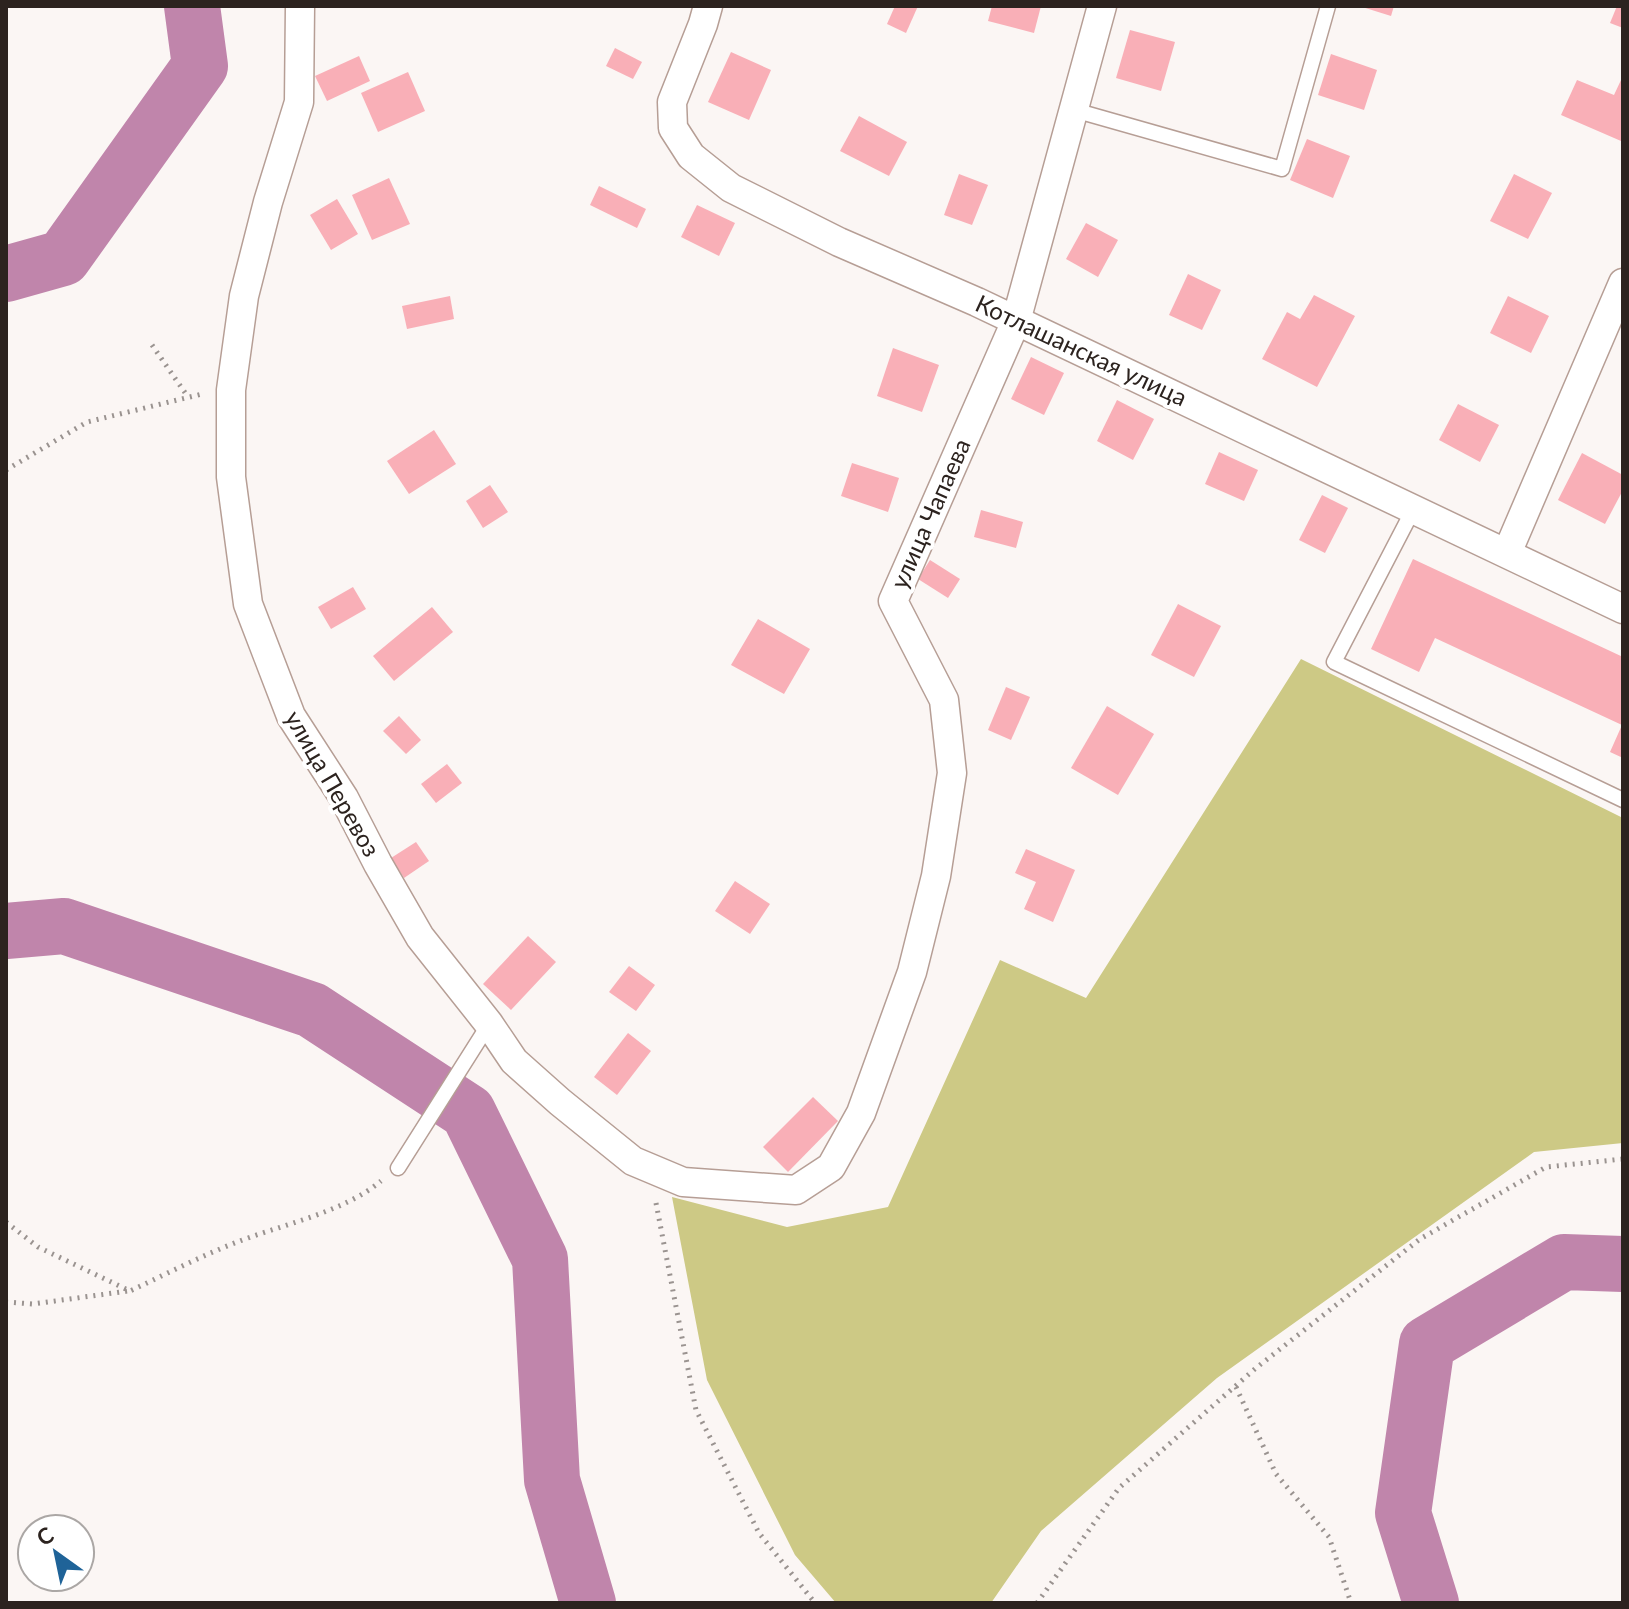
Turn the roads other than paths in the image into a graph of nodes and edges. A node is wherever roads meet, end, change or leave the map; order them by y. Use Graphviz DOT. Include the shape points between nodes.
graph roads {
  1 [pos="300,6"];
  2 [pos="708,6"];
  3 [pos="1102,6"];
  4 [pos="1328,6"];
  5 [pos="1074,110"];
  6 [pos="1623,283"];
  7 [pos="1016,321"];
  8 [pos="1413,510"];
  9 [pos="1507,553"];
  10 [pos="1623,609"];
  11 [pos="1623,800"];
  12 [pos="481,1036"];
  13 [pos="398,1168"];
  14 [pos="756,1189"];
  1 -- 12 [label="street, улица Перевоз" via="299,102 244,296 231,390 231,477 248,604 291,716"];
  2 -- 7 [label="street, Котлашанская улица" via="672,102 673,128 691,156 731,188"];
  3 -- 5 [label="street, улица Чапаева"];
  4 -- 5 [label="lane" via="1282,169"];
  5 -- 7 [label="street, улица Чапаева"];
  6 -- 9 [label="street"];
  7 -- 8 [label="street, Котлашанская улица"];
  7 -- 14 [label="street, улица Чапаева" via="893,601 944,700 952,773 936,876 912,972 861,1113 831,1167 796,1190"];
  8 -- 9 [label="street, Котлашанская улица"];
  8 -- 11 [label="lane" via="1334,662"];
  9 -- 10 [label="street, Котлашанская улица"];
  12 -- 13 [label="lane"];
  12 -- 14 [label="street, улица Перевоз" via="633,1161 683,1182"];
}
